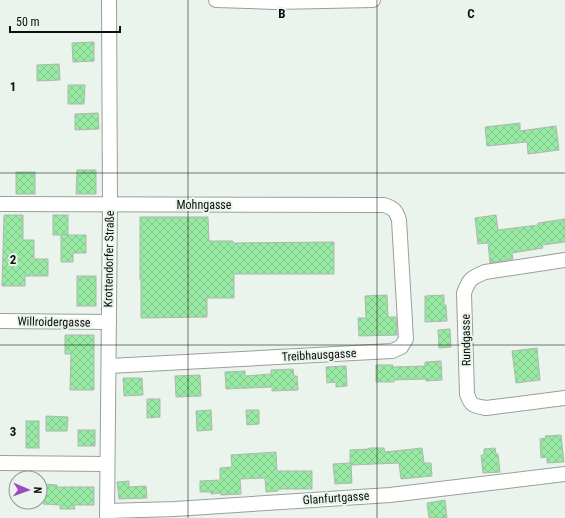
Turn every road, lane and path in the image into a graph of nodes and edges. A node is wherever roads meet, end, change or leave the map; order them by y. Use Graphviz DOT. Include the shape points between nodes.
graph roads {
  1 [pos="109,0"];
  2 [pos="216,0"];
  3 [pos="373,0"];
  4 [pos="0,204"];
  5 [pos="110,204"];
  6 [pos="399,220"];
  7 [pos="565,260"];
  8 [pos="0,321"];
  9 [pos="109,322"];
  10 [pos="109,366"];
  11 [pos="565,398"];
  12 [pos="0,463"];
  13 [pos="107,464"];
  14 [pos="565,474"];
  15 [pos="107,514"];
  1 -- 5 [label="street, Krottendorfer Straße"];
  2 -- 3 [label="street"];
  4 -- 5 [label="street, Mohngasse"];
  5 -- 6 [label="street, Mohngasse" via="384,205 392,208"];
  5 -- 9 [label="street, Krottendorfer Straße"];
  6 -- 10 [label="street, Treibhausgasse" via="406,339 401,347 392,351"];
  7 -- 11 [label="street, Rundgasse" via="485,272 468,283 464,293 467,394 470,403 476,407 486,408"];
  8 -- 9 [label="street, Willroidergasse"];
  9 -- 10 [label="street, Krottendorfer Straße"];
  10 -- 13 [label="street, Krottendorfer Straße"];
  12 -- 13 [label="street"];
  13 -- 15 [label="street, Krottendorfer Straße"];
  14 -- 15 [label="street, Glanfurtgasse" via="390,495"];
}
